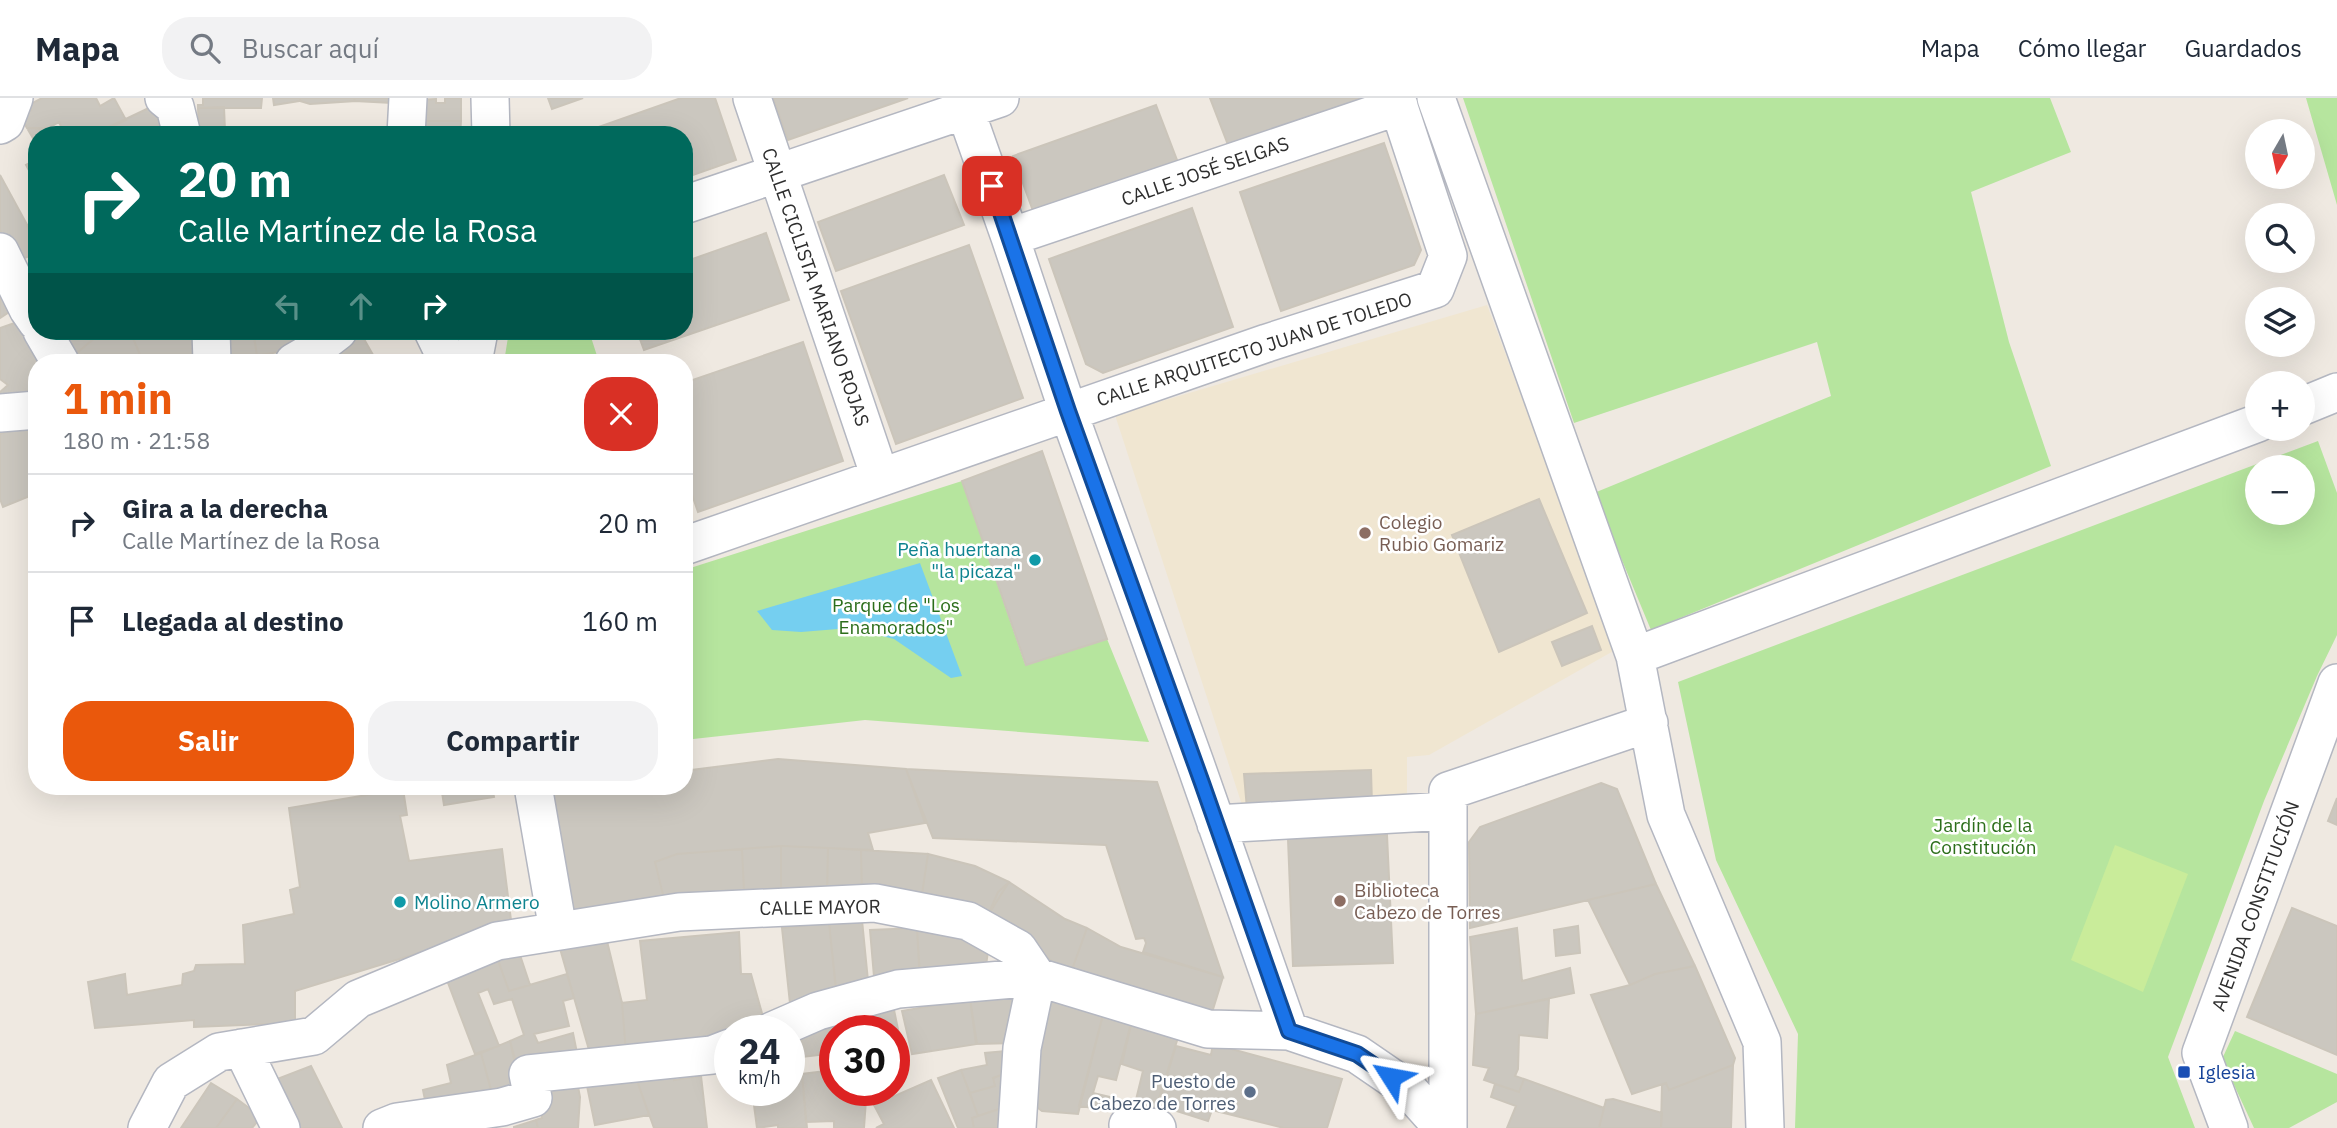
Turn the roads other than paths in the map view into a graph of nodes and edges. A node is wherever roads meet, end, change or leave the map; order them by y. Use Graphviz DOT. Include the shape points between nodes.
graph roads {
  1 [pos="14,98"];
  2 [pos="164,98"];
  3 [pos="408,98"];
  4 [pos="491,98"];
  5 [pos="751,98"];
  6 [pos="1000,98"];
  7 [pos="1436,98"];
  8 [pos="1398,102"];
  9 [pos="963,104"];
  10 [pos="0,125"];
  11 [pos="180,126"];
  12 [pos="406,126"];
  13 [pos="491,126"];
  14 [pos="777,173"];
  15 [pos="693,202"];
  16 [pos="1010,237"];
  17 [pos="0,252"];
  18 [pos="28,309"];
  19 [pos="326,340"];
  20 [pos="308,354"];
  21 [pos="2337,392"];
  22 [pos="2315,401"];
  23 [pos="28,411"];
  24 [pos="1068,411"];
  25 [pos="0,413"];
  26 [pos="2245,428"];
  27 [pos="880,477"];
  28 [pos="693,543"];
  29 [pos="1636,656"];
  30 [pos="2337,683"];
  31 [pos="1649,723"];
  32 [pos="535,795"];
  33 [pos="1448,811"];
  34 [pos="1216,824"];
  35 [pos="558,930"];
  36 [pos="1037,977"];
  37 [pos="805,1017"];
  38 [pos="1289,1031"];
  39 [pos="242,1048"];
  40 [pos="714,1054"];
  41 [pos="147,1128"];
  42 [pos="281,1128"];
  43 [pos="382,1128"];
  44 [pos="1017,1128"];
  45 [pos="1445,1128"];
  46 [pos="1765,1128"];
  47 [pos="2229,1128"];
  1 -- 10 [label="street"];
  2 -- 11 [label="street" via="175,107"];
  3 -- 12 [label="street"];
  4 -- 13 [label="street"];
  5 -- 14 [label="street, CALLE CICLISTA MARIANO ROJAS"];
  6 -- 9 [label="street"];
  7 -- 29 [label="street"];
  8 -- 16 [label="street, CALLE JOSÉ SELGAS"];
  8 -- 24 [label="street, CALLE ARQUITECTO JUAN DE TOLEDO" via="1448,256 1435,289"];
  9 -- 14 [label="street"];
  9 -- 16 [label="street"];
  14 -- 15 [label="street"];
  14 -- 27 [label="street, CALLE CICLISTA MARIANO ROJAS"];
  16 -- 24 [label="street"];
  17 -- 18 [label="street"];
  19 -- 20 [label="street"];
  21 -- 22 [label="street"];
  23 -- 25 [label="street"];
  24 -- 27 [label="street, CALLE ARQUITECTO JUAN DE TOLEDO"];
  24 -- 34 [label="street"];
  26 -- 29 [label="street"];
  27 -- 28 [label="street, CALLE ARQUITECTO JUAN DE TOLEDO"];
  29 -- 31 [label="street"];
  30 -- 47 [label="street, AVENIDA CONSTITUCIÓN" via="2201,1053"];
  31 -- 33 [label="street" via="1448,790"];
  31 -- 46 [label="street" via="1666,815 1762,1042"];
  32 -- 35 [label="street"];
  33 -- 34 [label="street"];
  33 -- 45 [label="street"];
  34 -- 38 [label="street"];
  35 -- 36 [label="street, CALLE MAYOR" via="679,912 875,903 968,921 1018,949"];
  35 -- 39 [label="street, CALLE MAYOR" via="496,941 358,999 314,1036"];
  36 -- 37 [label="street" via="898,989"];
  36 -- 38 [label="street" via="1208,1029"];
  36 -- 44 [label="street" via="1022,1048"];
  38 -- 45 [label="street" via="1357,1054 1408,1089"];
  39 -- 41 [label="street, CALLE MAYOR" via="219,1052 171,1082"];
  39 -- 42 [label="street"];
  40 -- 43 [label="street" via="528,1074 533,1098"];
}
